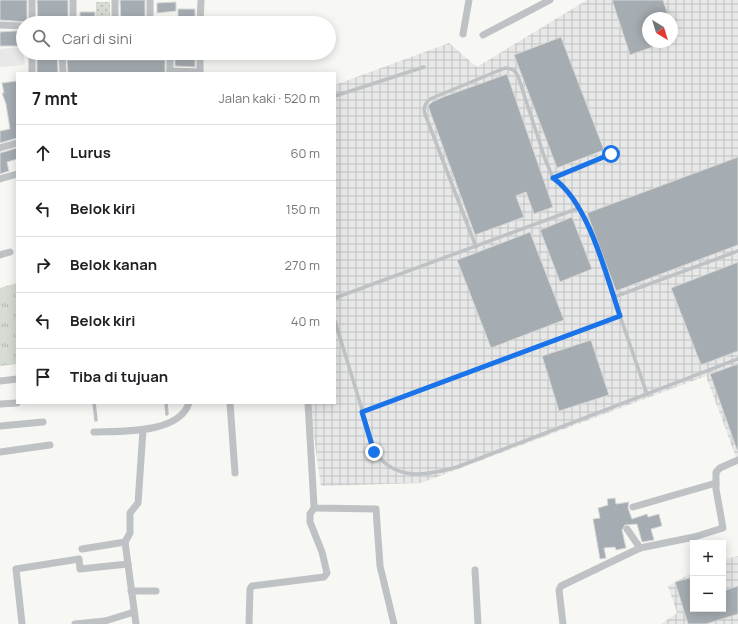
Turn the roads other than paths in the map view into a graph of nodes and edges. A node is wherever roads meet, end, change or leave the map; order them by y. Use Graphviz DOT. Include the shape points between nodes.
graph roads {
  1 [pos="32,0"];
  2 [pos="73,0"];
  3 [pos="115,0"];
  4 [pos="150,0"];
  5 [pos="201,0"];
  6 [pos="469,0"];
  7 [pos="550,0"];
  8 [pos="32,16"];
  9 [pos="73,16"];
  10 [pos="115,16"];
  11 [pos="150,16"];
  12 [pos="200,16"];
  13 [pos="0,25"];
  14 [pos="16,26"];
  15 [pos="463,34"];
  16 [pos="483,35"];
  17 [pos="32,60"];
  18 [pos="62,60"];
  19 [pos="170,60"];
  20 [pos="200,60"];
  21 [pos="424,67"];
  22 [pos="32,72"];
  23 [pos="62,72"];
  24 [pos="170,72"];
  25 [pos="200,72"];
  26 [pos="336,96"];
  27 [pos="16,143"];
  28 [pos="0,148"];
  29 [pos="611,154"];
  30 [pos="16,174"];
  31 [pos="553,178"];
  32 [pos="0,179"];
  33 [pos="579,208"];
  34 [pos="476,247"];
  35 [pos="738,251"];
  36 [pos="10,252"];
  37 [pos="0,255"];
  38 [pos="336,298"];
  39 [pos="614,298"];
  40 [pos="620,316"];
  41 [pos="336,324"];
  42 [pos="738,359"];
  43 [pos="16,379"];
  44 [pos="0,381"];
  45 [pos="647,394"];
  46 [pos="16,403"];
  47 [pos="0,404"];
  48 [pos="94,404"];
  49 [pos="166,404"];
  50 [pos="188,404"];
  51 [pos="230,404"];
  52 [pos="308,404"];
  53 [pos="362,412"];
  54 [pos="167,414"];
  55 [pos="96,420"];
  56 [pos="43,422"];
  57 [pos="0,426"];
  58 [pos="143,430"];
  59 [pos="94,432"];
  60 [pos="50,445"];
  61 [pos="0,452"];
  62 [pos="738,460"];
  63 [pos="235,473"];
  64 [pos="716,483"];
  65 [pos="633,507"];
  66 [pos="314,508"];
  67 [pos="627,529"];
  68 [pos="125,542"];
  69 [pos="640,548"];
  70 [pos="82,549"];
  71 [pos="128,564"];
  72 [pos="475,570"];
  73 [pos="131,591"];
  74 [pos="156,591"];
  75 [pos="134,612"];
  76 [pos="22,624"];
  77 [pos="75,624"];
  78 [pos="136,624"];
  79 [pos="249,624"];
  80 [pos="394,624"];
  81 [pos="478,624"];
  82 [pos="563,624"];
  1 -- 8 [label="street"];
  2 -- 9 [label="street"];
  3 -- 10 [label="street"];
  4 -- 11 [label="street"];
  5 -- 12 [label="street"];
  6 -- 15 [label="street"];
  7 -- 16 [label="street"];
  13 -- 14 [label="street"];
  17 -- 22 [label="street"];
  18 -- 23 [label="street"];
  19 -- 24 [label="street"];
  20 -- 25 [label="street"];
  21 -- 26 [label="lane"];
  24 -- 25 [label="street"];
  27 -- 28 [label="street"];
  29 -- 31 [label="lane"];
  30 -- 32 [label="street"];
  31 -- 33 [label="lane" via="569,191"];
  31 -- 34 [label="lane" via="518,76 513,69 505,68 427,101 425,114"];
  33 -- 34 [label="lane"];
  33 -- 39 [label="lane" via="593,238"];
  34 -- 38 [label="lane"];
  35 -- 39 [label="lane"];
  36 -- 37 [label="street"];
  39 -- 40 [label="lane"];
  40 -- 45 [label="lane"];
  40 -- 53 [label="lane"];
  41 -- 53 [label="lane"];
  42 -- 45 [label="lane"];
  43 -- 44 [label="street"];
  45 -- 53 [label="lane" via="457,467 422,474 395,471 382,463 374,452"];
  46 -- 47 [label="street"];
  48 -- 55 [label="lane"];
  49 -- 54 [label="lane"];
  50 -- 58 [label="street" via="180,418"];
  51 -- 63 [label="street"];
  52 -- 66 [label="street"];
  56 -- 57 [label="street"];
  58 -- 59 [label="street"];
  58 -- 68 [label="street" via="138,503 130,513 130,533"];
  60 -- 61 [label="street"];
  62 -- 64 [label="street" via="717,470"];
  64 -- 65 [label="street"];
  64 -- 69 [label="street" via="723,528"];
  66 -- 79 [label="street" via="310,514 310,522 328,573 324,577 252,586"];
  66 -- 80 [label="street" via="376,509 380,566"];
  67 -- 69 [label="street"];
  68 -- 70 [label="street"];
  68 -- 71 [label="street"];
  69 -- 82 [label="street" via="561,586 559,590"];
  71 -- 73 [label="street"];
  71 -- 76 [label="street" via="80,569 79,559 16,569"];
  72 -- 81 [label="street"];
  73 -- 74 [label="street"];
  73 -- 75 [label="street"];
  75 -- 77 [label="street" via="105,621"];
  75 -- 78 [label="street"];
}
